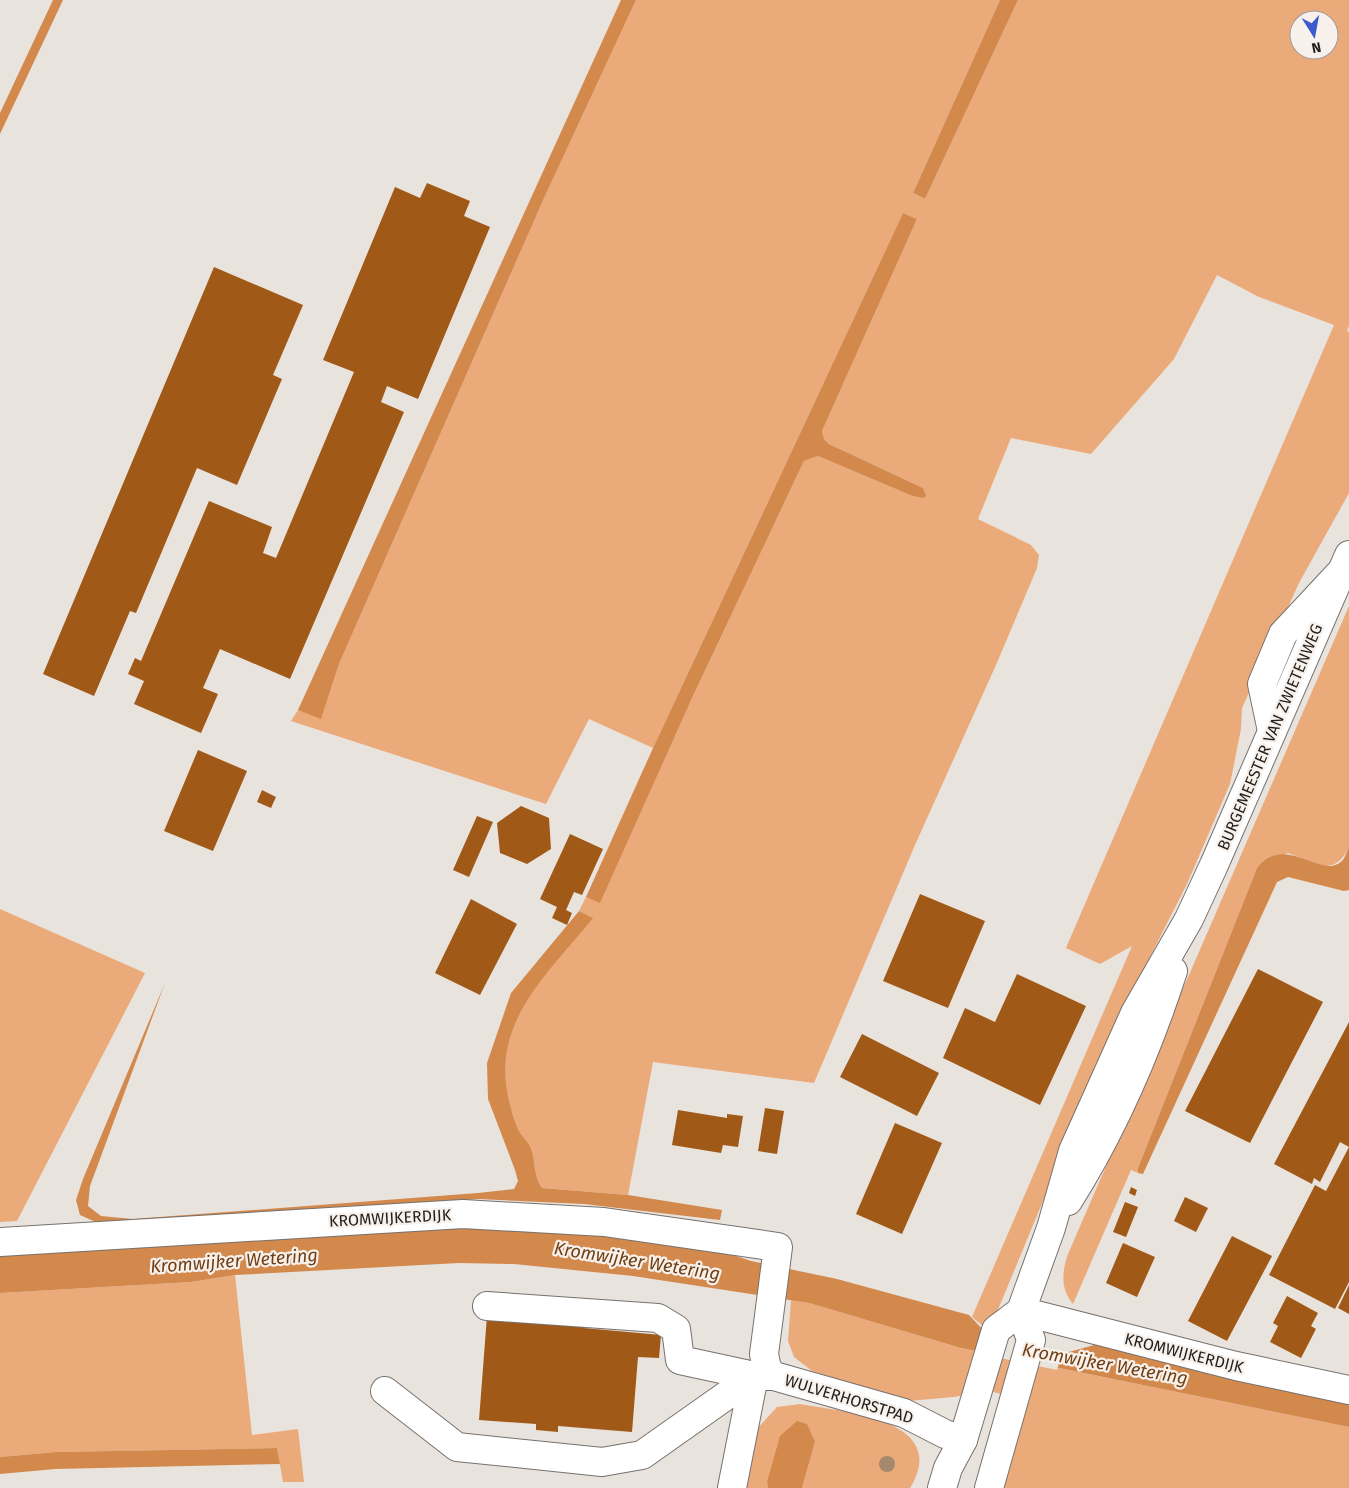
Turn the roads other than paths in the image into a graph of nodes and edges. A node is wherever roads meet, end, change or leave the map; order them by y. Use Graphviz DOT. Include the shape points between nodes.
graph roads {
  1 [pos="1346,563"];
  2 [pos="0,1242"];
  3 [pos="777,1254"];
  4 [pos="487,1306"];
  5 [pos="1021,1312"];
  6 [pos="764,1376"];
  7 [pos="1349,1390"];
  8 [pos="385,1391"];
  9 [pos="963,1440"];
  10 [pos="732,1488"];
  11 [pos="942,1488"];
  12 [pos="959,1488"];
  13 [pos="989,1488"];
  1 -- 5 [label="street, BURGEMEESTER VAN ZWIETENWEG" via="1189,919 1143,1053 1094,1159 1051,1228"];
  2 -- 3 [label="street, KROMWIJKERDIJK" via="463,1214 604,1222"];
  3 -- 6 [label="street, WULVERHORSTPAD"];
  4 -- 6 [label="street" via="658,1318 676,1329 680,1360"];
  5 -- 7 [label="street, KROMWIJKERDIJK" via="1236,1366"];
  5 -- 9 [label="street" via="996,1330"];
  5 -- 13 [label="street" via="1031,1340"];
  6 -- 8 [label="street" via="642,1455 602,1462 457,1447"];
  6 -- 9 [label="street, WULVERHORSTPAD" via="904,1413"];
  6 -- 10 [label="street"];
  9 -- 11 [label="street" via="948,1468"];
  9 -- 12 [label="street" via="963,1474"];
}
